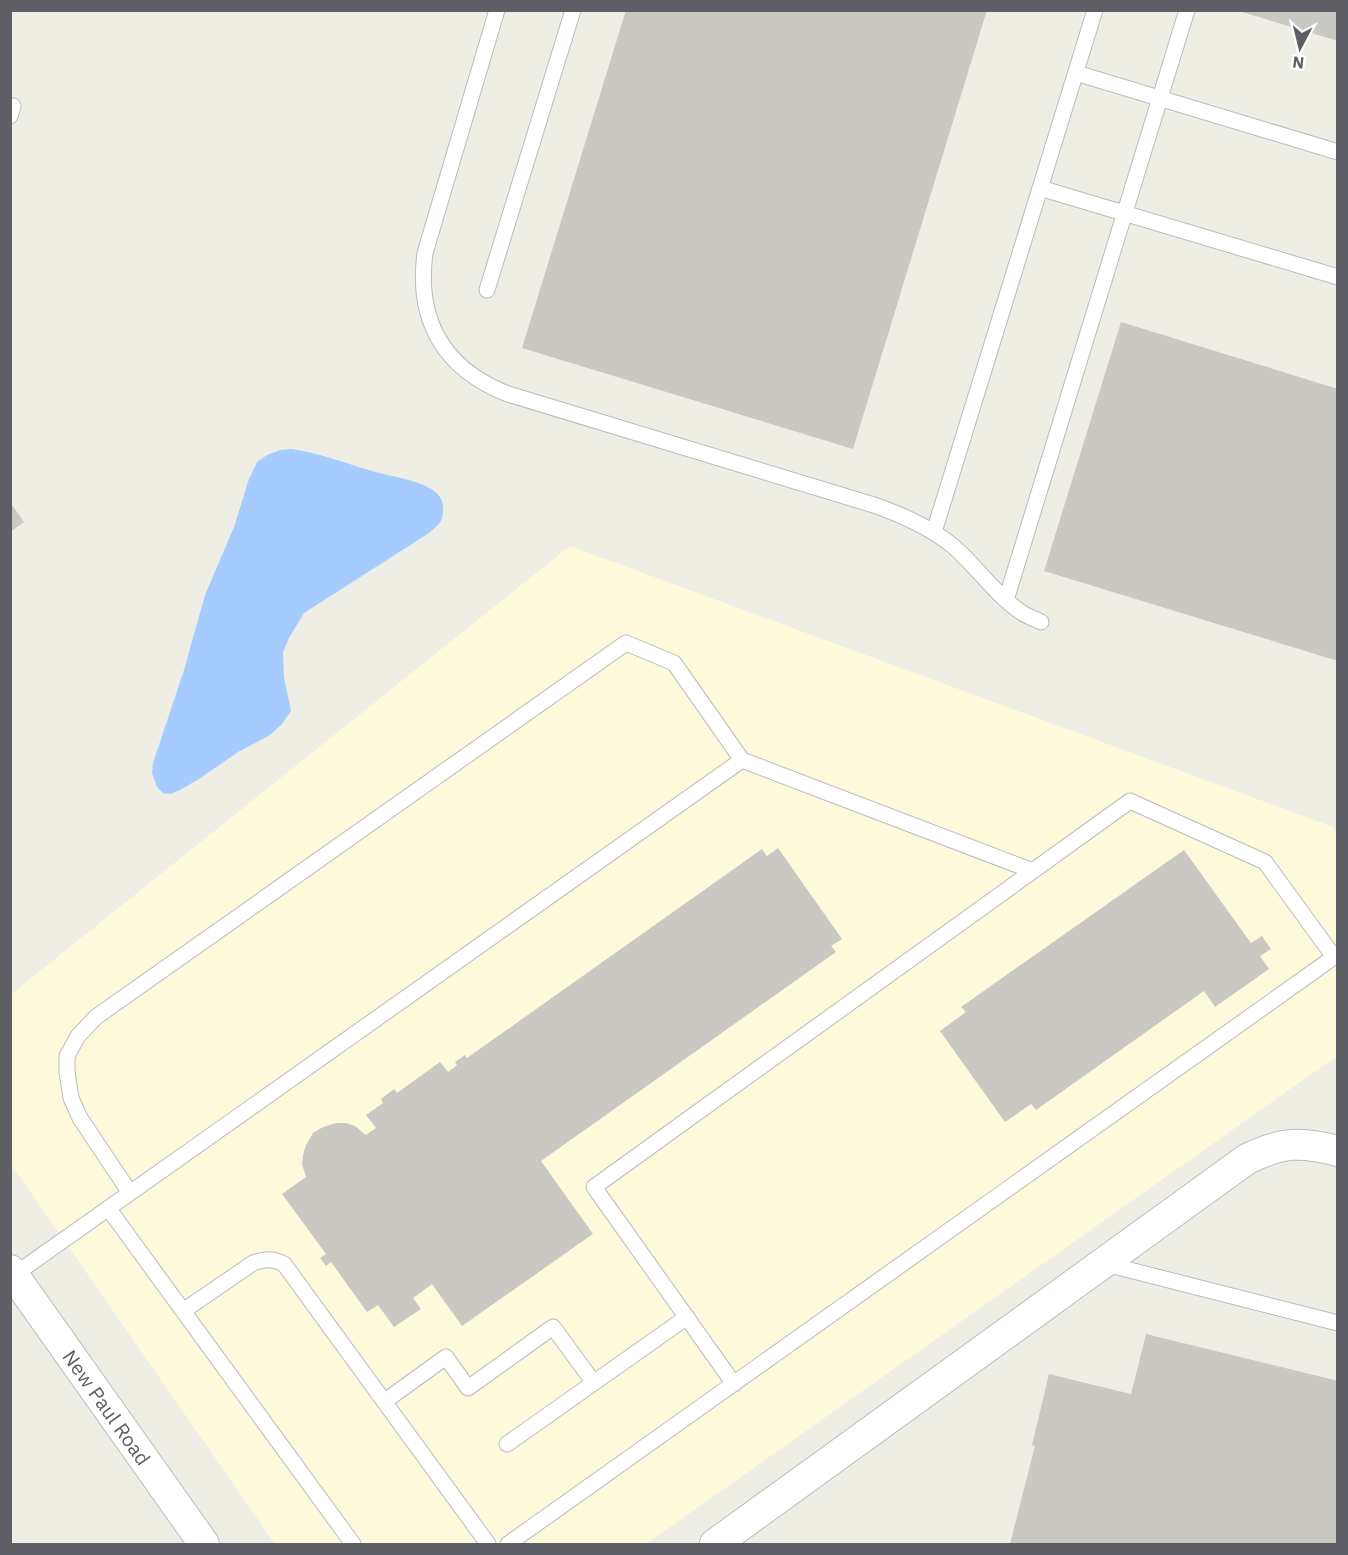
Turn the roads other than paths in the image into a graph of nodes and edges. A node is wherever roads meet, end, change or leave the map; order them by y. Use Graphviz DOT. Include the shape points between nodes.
graph roads {
  1 [pos="497,10"];
  2 [pos="573,10"];
  3 [pos="1095,10"];
  4 [pos="1187,10"];
  5 [pos="1076,73"];
  6 [pos="1160,98"];
  7 [pos="1338,152"];
  8 [pos="1040,188"];
  9 [pos="1125,213"];
  10 [pos="1338,277"];
  11 [pos="487,290"];
  12 [pos="934,532"];
  13 [pos="1006,600"];
  14 [pos="1041,622"];
  15 [pos="742,760"];
  16 [pos="1033,871"];
  17 [pos="1338,1151"];
  18 [pos="130,1193"];
  19 [pos="108,1208"];
  20 [pos="1102,1263"];
  21 [pos="12,1273"];
  22 [pos="183,1311"];
  23 [pos="687,1317"];
  24 [pos="1338,1323"];
  25 [pos="594,1383"];
  26 [pos="734,1384"];
  27 [pos="385,1401"];
  28 [pos="507,1444"];
  29 [pos="204,1545"];
  30 [pos="353,1545"];
  31 [pos="488,1545"];
  32 [pos="508,1545"];
  33 [pos="715,1545"];
  1 -- 12 [label="lane" via="425,253 423,283 428,313 450,356 475,378 508,394 877,506"];
  2 -- 11 [label="lane"];
  3 -- 5 [label="lane"];
  4 -- 6 [label="lane"];
  5 -- 6 [label="lane"];
  5 -- 8 [label="lane"];
  6 -- 7 [label="lane"];
  6 -- 9 [label="lane"];
  8 -- 9 [label="lane"];
  8 -- 12 [label="lane"];
  9 -- 10 [label="lane"];
  9 -- 13 [label="lane"];
  12 -- 13 [label="lane"];
  13 -- 14 [label="lane"];
  15 -- 16 [label="lane"];
  15 -- 18 [label="lane"];
  15 -- 18 [label="lane" via="674,663 626,643 96,1017 78,1036 67,1056 71,1098"];
  16 -- 23 [label="lane" via="594,1187"];
  16 -- 26 [label="lane" via="1130,801 1265,862 1334,957"];
  17 -- 20 [label="street" via="1302,1144 1265,1150"];
  18 -- 19 [label="lane"];
  19 -- 21 [label="lane"];
  19 -- 22 [label="lane"];
  20 -- 24 [label="lane"];
  20 -- 33 [label="street"];
  21 -- 29 [label="street, New Paul Road"];
  22 -- 27 [label="lane" via="253,1263 275,1259 292,1274"];
  22 -- 30 [label="lane"];
  23 -- 25 [label="lane"];
  23 -- 26 [label="lane"];
  25 -- 27 [label="lane" via="553,1327 468,1388 446,1357"];
  25 -- 28 [label="lane"];
  26 -- 32 [label="lane"];
  27 -- 31 [label="lane"];
}
